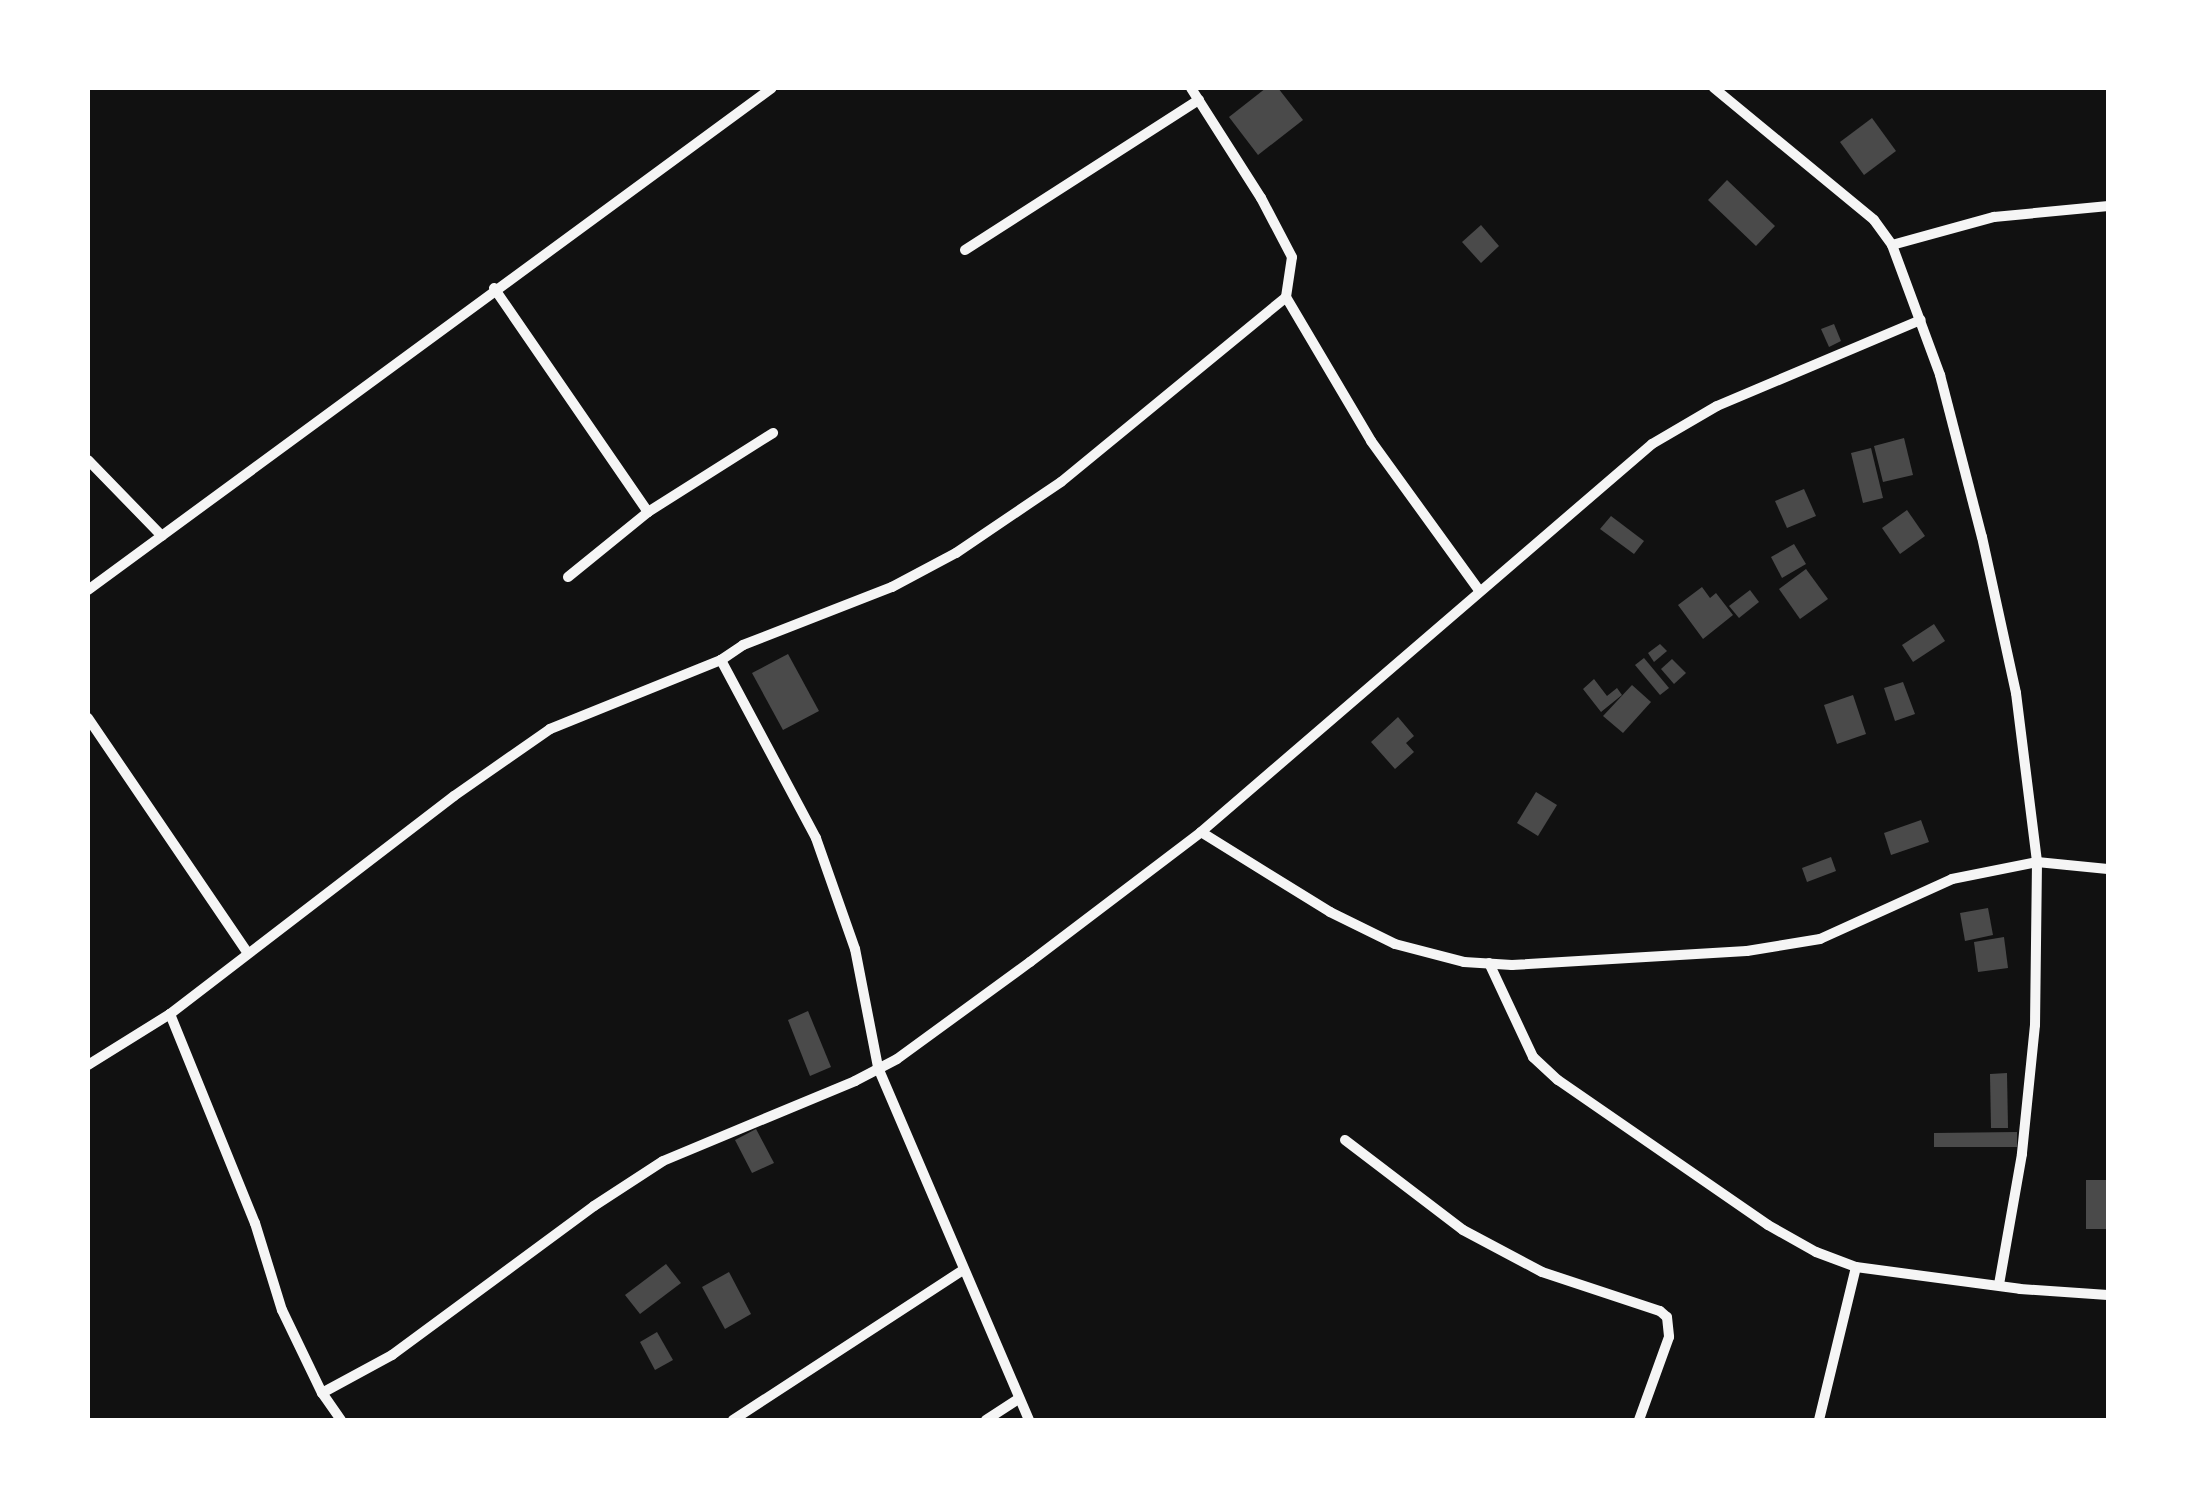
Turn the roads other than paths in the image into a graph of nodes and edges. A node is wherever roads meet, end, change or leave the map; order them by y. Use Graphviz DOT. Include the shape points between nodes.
graph roads {
  1 [pos="772,88"];
  2 [pos="1191,88"];
  3 [pos="1714,88"];
  4 [pos="1200,100"];
  5 [pos="2108,206"];
  6 [pos="1892,245"];
  7 [pos="966,250"];
  8 [pos="494,288"];
  9 [pos="1286,296"];
  10 [pos="1920,320"];
  11 [pos="774,433"];
  12 [pos="88,460"];
  13 [pos="648,512"];
  14 [pos="162,536"];
  15 [pos="568,578"];
  16 [pos="88,590"];
  17 [pos="1478,590"];
  18 [pos="721,660"];
  19 [pos="88,718"];
  20 [pos="1201,832"];
  21 [pos="2037,862"];
  22 [pos="2108,870"];
  23 [pos="248,953"];
  24 [pos="1488,963"];
  25 [pos="170,1014"];
  26 [pos="88,1065"];
  27 [pos="878,1067"];
  28 [pos="1345,1140"];
  29 [pos="1856,1267"];
  30 [pos="962,1271"];
  31 [pos="1999,1285"];
  32 [pos="2108,1295"];
  33 [pos="322,1393"];
  34 [pos="1018,1398"];
  35 [pos="341,1420"];
  36 [pos="733,1420"];
  37 [pos="986,1420"];
  38 [pos="1029,1420"];
  39 [pos="1639,1420"];
  40 [pos="1819,1420"];
  1 -- 8 [label="street"];
  2 -- 4 [label="street"];
  3 -- 6 [label="street" via="1874,220"];
  4 -- 7 [label="street"];
  4 -- 9 [label="street" via="1292,258"];
  5 -- 6 [label="street" via="1994,217"];
  6 -- 10 [label="street"];
  8 -- 13 [label="street"];
  8 -- 14 [label="street"];
  9 -- 17 [label="street" via="1372,440"];
  9 -- 18 [label="street" via="1061,482 956,553"];
  10 -- 17 [label="street" via="1689,420"];
  10 -- 21 [label="street" via="1982,537 2016,693"];
  11 -- 13 [label="street"];
  12 -- 14 [label="street"];
  13 -- 15 [label="street"];
  14 -- 16 [label="street"];
  17 -- 20 [label="street"];
  18 -- 23 [label="street" via="550,730"];
  18 -- 27 [label="street" via="816,838 856,949"];
  19 -- 23 [label="street"];
  20 -- 24 [label="street" via="1395,944"];
  20 -- 27 [label="street"];
  21 -- 22 [label="street"];
  21 -- 24 [label="street" via="1952,879 1820,939 1746,951"];
  21 -- 31 [label="street" via="2036,1024"];
  23 -- 25 [label="street"];
  24 -- 29 [label="street" via="1532,1057 1558,1080 1768,1225"];
  25 -- 26 [label="street"];
  25 -- 33 [label="street" via="255,1223 282,1310"];
  27 -- 30 [label="street"];
  27 -- 33 [label="street" via="663,1162 526,1252 392,1355"];
  28 -- 39 [label="street" via="1463,1230 1542,1272 1660,1310 1670,1337"];
  29 -- 31 [label="street"];
  29 -- 40 [label="street"];
  30 -- 34 [label="street"];
  30 -- 36 [label="street"];
  31 -- 32 [label="street"];
  33 -- 35 [label="street"];
  34 -- 37 [label="street"];
  34 -- 38 [label="street"];
}
